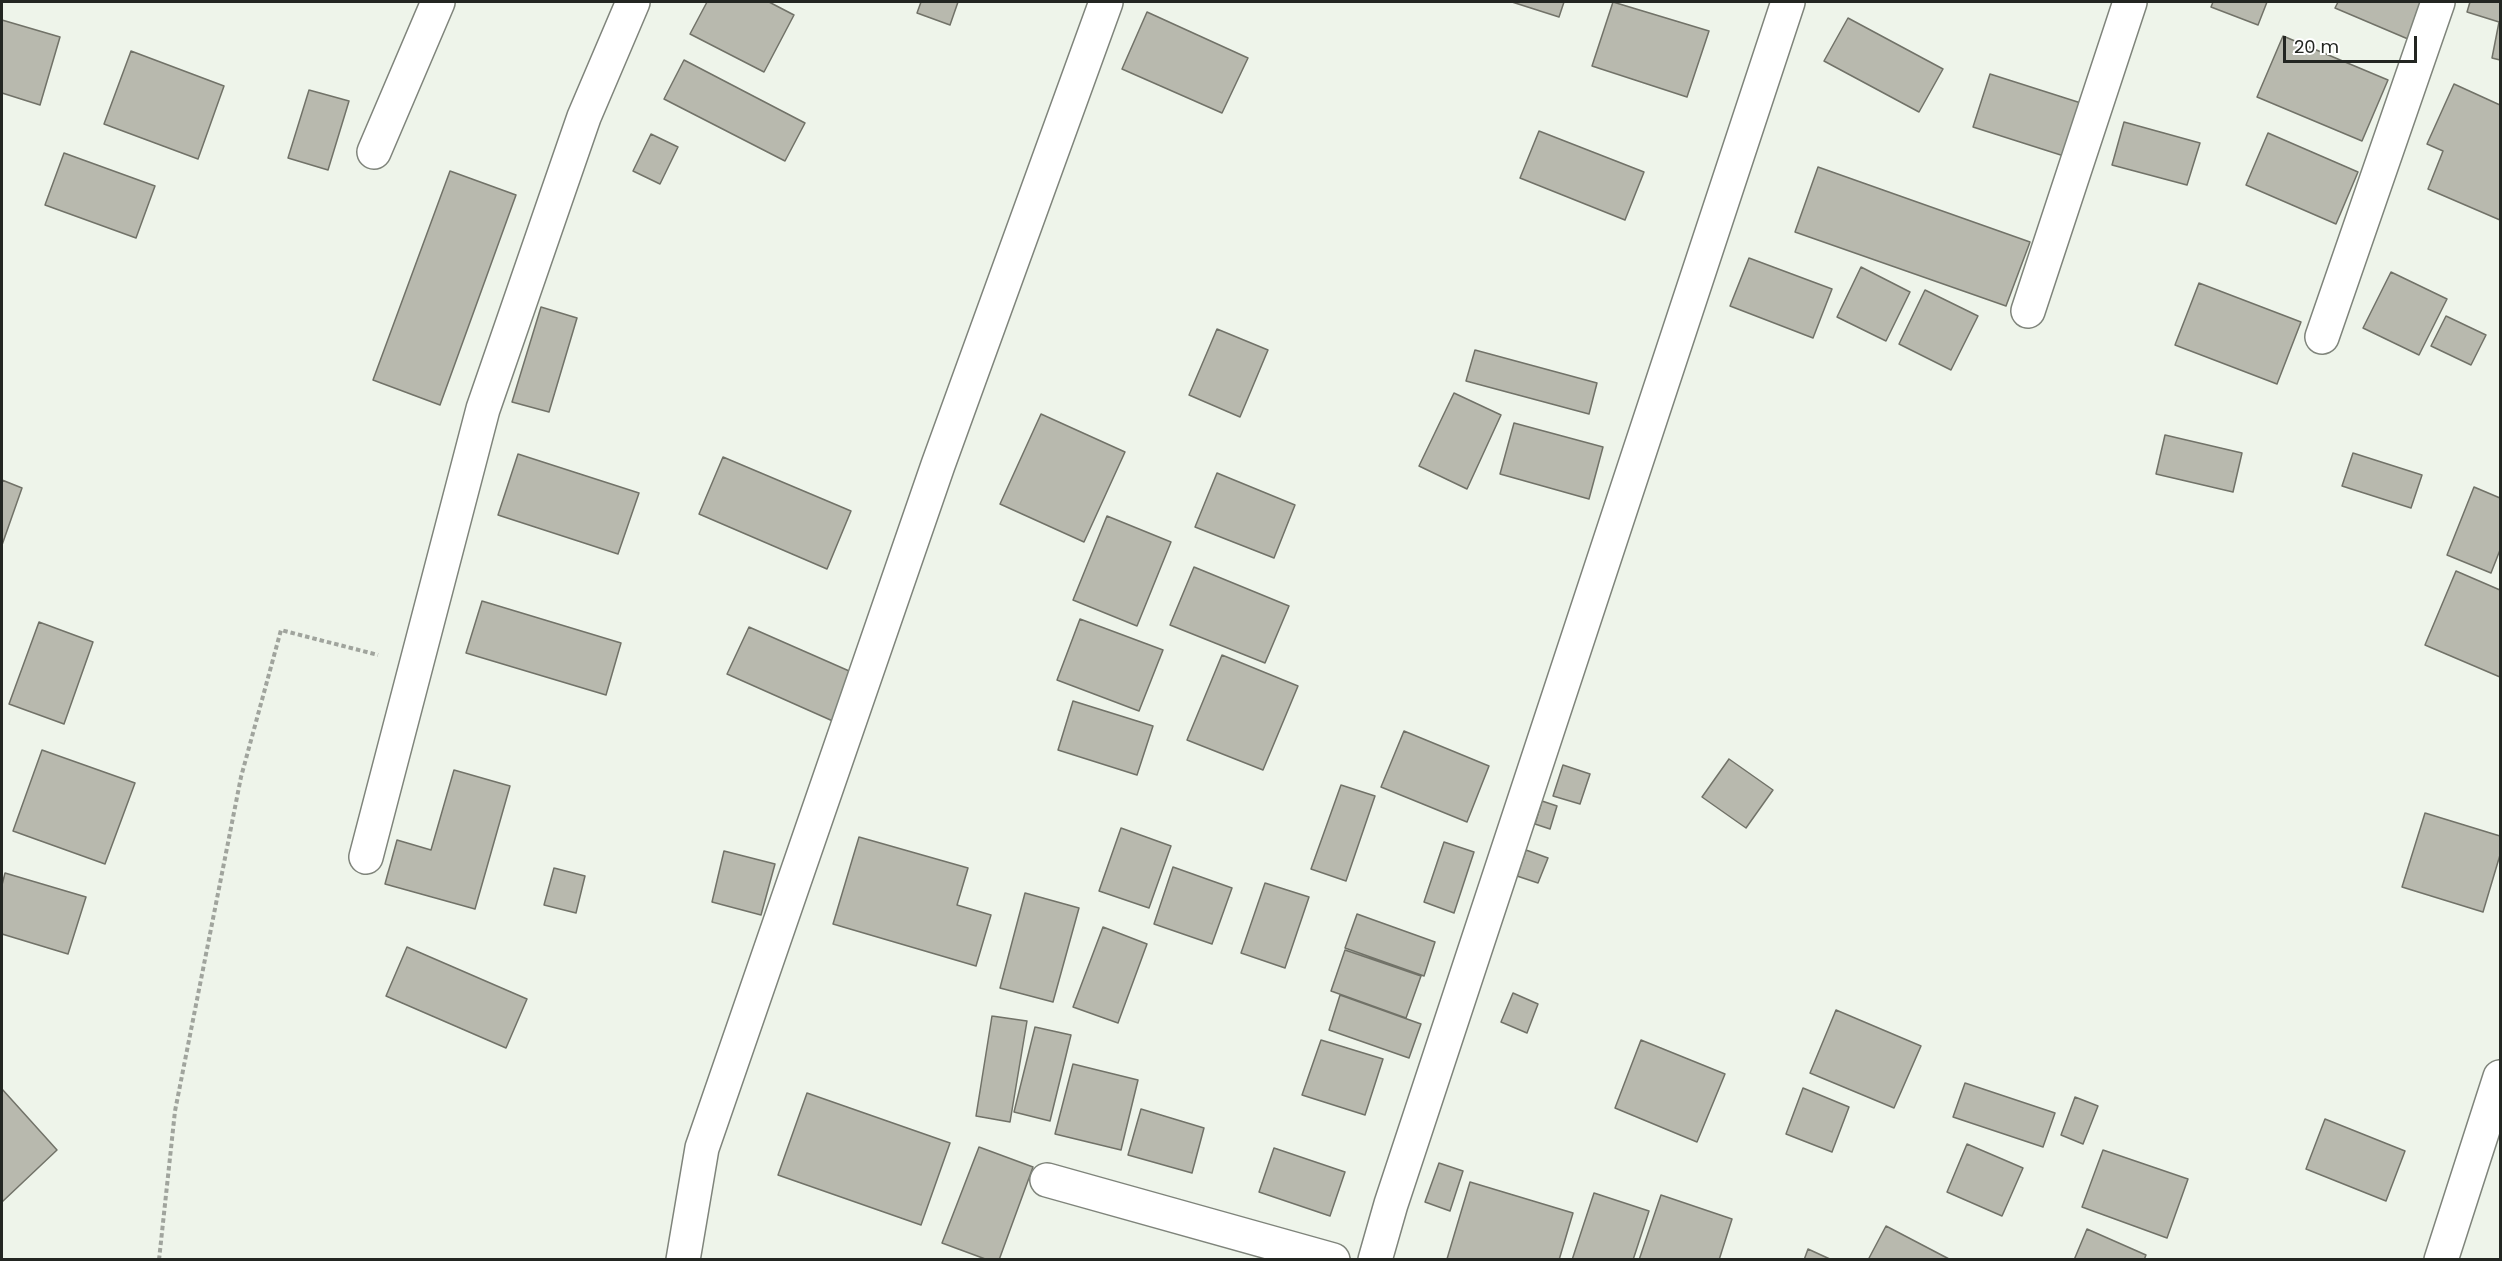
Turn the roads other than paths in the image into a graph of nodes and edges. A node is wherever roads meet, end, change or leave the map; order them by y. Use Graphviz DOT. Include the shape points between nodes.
graph roads {
  1 [pos="438,2"];
  2 [pos="633,2"];
  3 [pos="1106,2"];
  4 [pos="1788,2"];
  5 [pos="2130,2"];
  6 [pos="2438,2"];
  7 [pos="374,152"];
  8 [pos="2028,312"];
  9 [pos="2322,337"];
  10 [pos="366,857"];
  11 [pos="2500,1077"];
  12 [pos="1047,1180"];
  13 [pos="683,1260"];
  14 [pos="1334,1260"];
  15 [pos="1375,1260"];
  16 [pos="2441,1260"];
  1 -- 7 [label="street"];
  2 -- 10 [label="street" via="584,117 483,409"];
  3 -- 13 [label="street" via="942,454 702,1148"];
  4 -- 15 [label="street"];
  5 -- 8 [label="street"];
  6 -- 9 [label="street"];
  11 -- 16 [label="street"];
  12 -- 14 [label="street"];
}
